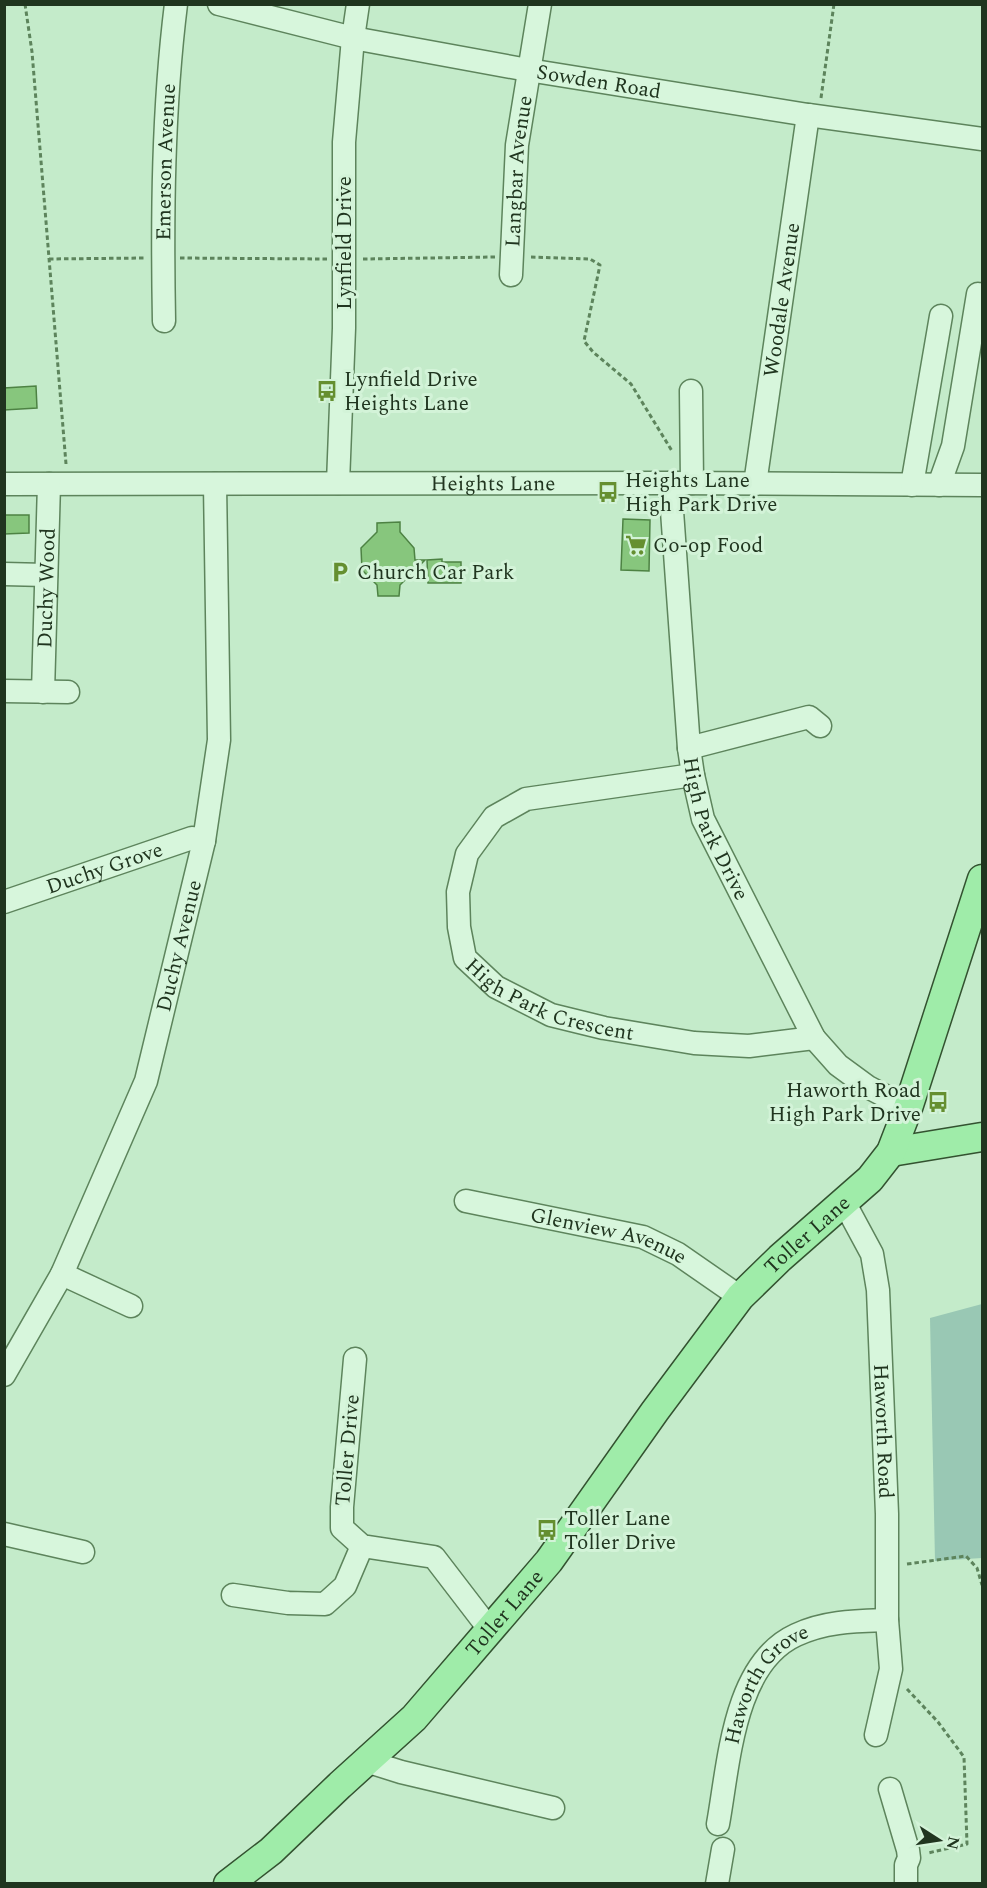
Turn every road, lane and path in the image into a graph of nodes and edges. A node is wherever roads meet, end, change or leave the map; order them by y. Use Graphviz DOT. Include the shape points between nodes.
graph roads {
  1 [pos="25,4"];
  2 [pos="176,4"];
  3 [pos="219,4"];
  4 [pos="358,4"];
  5 [pos="540,4"];
  6 [pos="834,4"];
  7 [pos="353,38"];
  8 [pos="528,70"];
  9 [pos="814,116"];
  10 [pos="982,139"];
  11 [pos="163,258"];
  12 [pos="49,259"];
  13 [pos="344,259"];
  14 [pos="511,266"];
  15 [pos="982,295"];
  16 [pos="941,316"];
  17 [pos="164,321"];
  18 [pos="977,327"];
  19 [pos="690,390"];
  20 [pos="674,454"];
  21 [pos="338,483"];
  22 [pos="681,483"];
  23 [pos="4,484"];
  24 [pos="58,484"];
  25 [pos="215,484"];
  26 [pos="755,484"];
  27 [pos="939,485"];
  28 [pos="982,485"];
  29 [pos="912,486"];
  30 [pos="4,574"];
  31 [pos="46,575"];
  32 [pos="4,692"];
  33 [pos="43,692"];
  34 [pos="68,692"];
  35 [pos="820,726"];
  36 [pos="690,747"];
  37 [pos="693,775"];
  38 [pos="204,841"];
  39 [pos="982,879"];
  40 [pos="4,902"];
  41 [pos="814,1038"];
  42 [pos="908,1108"];
  43 [pos="982,1137"];
  44 [pos="891,1152"];
  45 [pos="466,1202"];
  46 [pos="844,1202"];
  47 [pos="62,1274"];
  48 [pos="740,1297"];
  49 [pos="131,1306"];
  50 [pos="355,1359"];
  51 [pos="4,1375"];
  52 [pos="4,1534"];
  53 [pos="362,1546"];
  54 [pos="83,1552"];
  55 [pos="887,1567"];
  56 [pos="982,1586"];
  57 [pos="233,1595"];
  58 [pos="887,1620"];
  59 [pos="490,1630"];
  60 [pos="891,1669"];
  61 [pos="876,1735"];
  62 [pos="366,1761"];
  63 [pos="890,1789"];
  64 [pos="553,1808"];
  65 [pos="718,1824"];
  66 [pos="723,1849"];
  67 [pos="907,1869"];
  68 [pos="228,1884"];
  69 [pos="717,1884"];
  1 -- 12 [label="path"];
  2 -- 11 [label="street, Emerson Avenue" via="168,70"];
  3 -- 7 [label="street, Sowden Road"];
  4 -- 7 [label="street, Lynfield Drive"];
  5 -- 8 [label="street, Langbar Avenue"];
  6 -- 9 [label="path"];
  7 -- 8 [label="street, Sowden Road"];
  7 -- 13 [label="street, Lynfield Drive" via="344,142"];
  8 -- 9 [label="street, Sowden Road"];
  8 -- 14 [label="street, Langbar Avenue" via="517,145"];
  9 -- 10 [label="street, Sowden Road"];
  9 -- 26 [label="street, Woodale Avenue"];
  11 -- 12 [label="path"];
  11 -- 13 [label="path"];
  11 -- 17 [label="street, Emerson Avenue"];
  12 -- 24 [label="path"];
  13 -- 14 [label="path"];
  13 -- 21 [label="street, Lynfield Drive"];
  14 -- 20 [label="path" via="591,259 600,265 584,341 631,384"];
  15 -- 18 [label="street" via="978,294"];
  16 -- 29 [label="street"];
  18 -- 27 [label="street" via="953,446"];
  19 -- 22 [label="street, High Park Drive"];
  21 -- 22 [label="street, Heights Lane"];
  21 -- 25 [label="street, Heights Lane"];
  22 -- 26 [label="street, Heights Lane"];
  22 -- 36 [label="street, High Park Drive"];
  23 -- 24 [label="street, Heights Lane"];
  24 -- 25 [label="street, Heights Lane"];
  24 -- 31 [label="street, Duchy Wood"];
  25 -- 38 [label="street, Duchy Avenue" via="219,740"];
  26 -- 29 [label="street, Heights Lane"];
  27 -- 28 [label="street, Heights Lane"];
  27 -- 29 [label="street, Heights Lane"];
  30 -- 31 [label="street"];
  31 -- 33 [label="street, Duchy Wood"];
  32 -- 33 [label="street"];
  33 -- 34 [label="street"];
  35 -- 36 [label="street" via="809,717"];
  36 -- 37 [label="street, High Park Drive"];
  37 -- 41 [label="street, High Park Drive" via="703,819"];
  37 -- 41 [label="street, High Park Crescent" via="526,799 494,817 467,854 458,892 465,958 496,987 550,1015 603,1028 694,1043 749,1046"];
  38 -- 40 [label="street, Duchy Grove" via="192,838"];
  38 -- 47 [label="street, Duchy Avenue" via="146,1081"];
  39 -- 42 [label="main road"];
  41 -- 42 [label="street, High Park Drive" via="838,1065 868,1087"];
  42 -- 44 [label="main road"];
  43 -- 44 [label="main road"];
  44 -- 46 [label="main road, Toller Lane" via="870,1179"];
  45 -- 48 [label="street, Glenview Avenue" via="643,1237 678,1254"];
  46 -- 48 [label="main road, Toller Lane"];
  46 -- 55 [label="street, Haworth Road" via="872,1254 878,1290"];
  47 -- 49 [label="street"];
  47 -- 51 [label="street, Duchy Avenue"];
  48 -- 59 [label="main road, Toller Lane" via="549,1561"];
  50 -- 53 [label="street, Toller Drive" via="342,1528"];
  52 -- 54 [label="street"];
  53 -- 57 [label="street" via="345,1586 325,1604"];
  53 -- 59 [label="street" via="435,1557"];
  55 -- 56 [label="path" via="966,1556 977,1568"];
  55 -- 58 [label="street, Haworth Road"];
  58 -- 60 [label="street, Haworth Road"];
  58 -- 65 [label="street, Haworth Grove" via="820,1626 795,1635 777,1647 761,1666 738,1711"];
  59 -- 62 [label="main road, Toller Lane" via="414,1718"];
  60 -- 61 [label="street, Haworth Road"];
  60 -- 67 [label="path" via="964,1757 967,1844"];
  62 -- 64 [label="street"];
  62 -- 68 [label="main road, Toller Lane" via="271,1851"];
  63 -- 67 [label="street"];
  66 -- 69 [label="street"];
}
